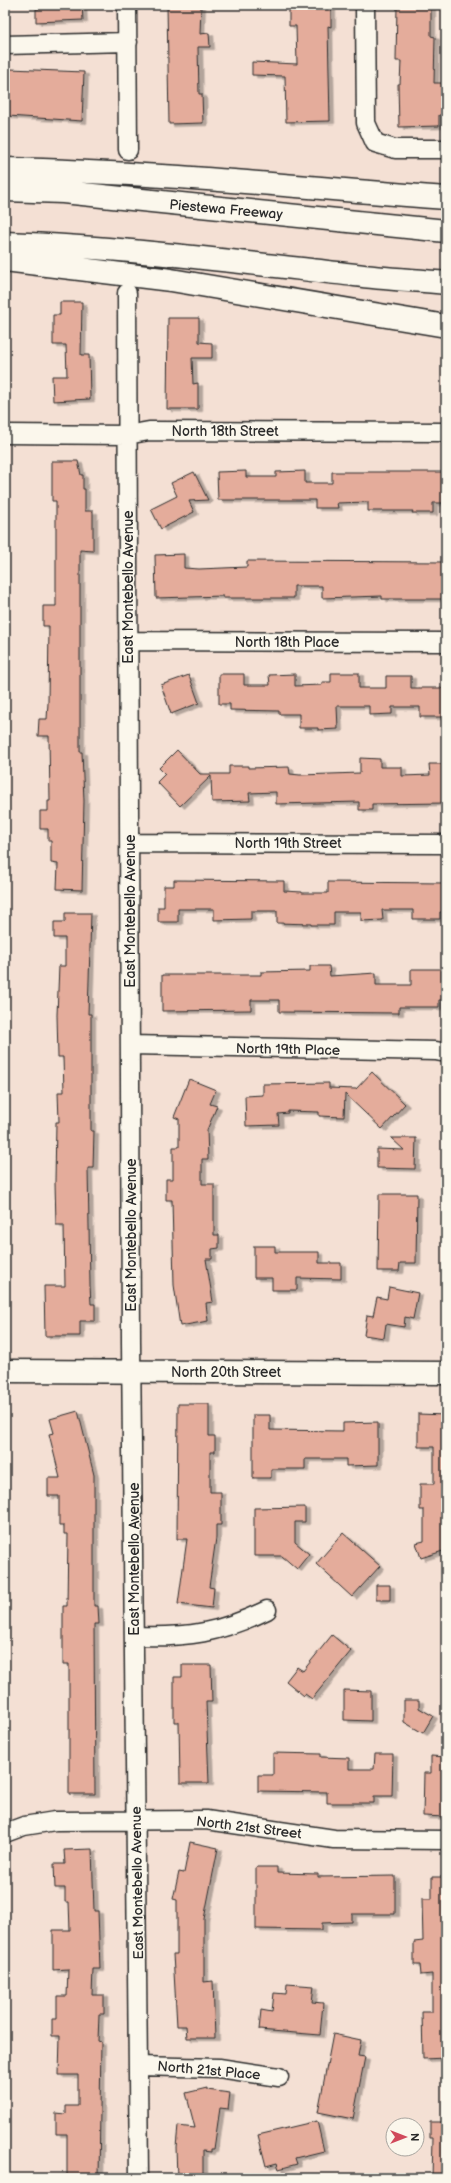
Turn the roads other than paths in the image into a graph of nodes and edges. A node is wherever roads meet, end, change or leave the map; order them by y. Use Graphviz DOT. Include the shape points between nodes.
graph roads {
  1 [pos="127,5"];
  2 [pos="365,5"];
  3 [pos="128,42"];
  4 [pos="5,45"];
  5 [pos="446,149"];
  6 [pos="128,150"];
  7 [pos="5,169"];
  8 [pos="5,190"];
  9 [pos="446,198"];
  10 [pos="446,231"];
  11 [pos="5,243"];
  12 [pos="5,260"];
  13 [pos="446,283"];
  14 [pos="127,293"];
  15 [pos="446,326"];
  16 [pos="446,432"];
  17 [pos="5,434"];
  18 [pos="127,435"];
  19 [pos="128,641"];
  20 [pos="446,642"];
  21 [pos="130,843"];
  22 [pos="446,844"];
  23 [pos="130,1045"];
  24 [pos="446,1053"];
  25 [pos="5,1371"];
  26 [pos="132,1372"];
  27 [pos="446,1373"];
  28 [pos="267,1610"];
  29 [pos="135,1636"];
  30 [pos="136,1819"];
  31 [pos="5,1833"];
  32 [pos="446,1840"];
  33 [pos="138,2066"];
  34 [pos="279,2077"];
  35 [pos="139,2178"];
  1 -- 3 [label="street"];
  2 -- 5 [label="street" via="366,123 375,143 395,148"];
  3 -- 4 [label="street"];
  3 -- 6 [label="street"];
  7 -- 9 [label="main road" via="175,177"];
  8 -- 10 [label="main road, Piestewa Freeway" via="62,192"];
  11 -- 13 [label="main road" via="164,254 358,276"];
  12 -- 15 [label="main road" via="171,280"];
  14 -- 18 [label="street, East Montebello Avenue"];
  16 -- 18 [label="street, North 18th Street" via="149,431"];
  17 -- 18 [label="street, North 18th Street"];
  18 -- 19 [label="street, East Montebello Avenue"];
  19 -- 20 [label="street, North 18th Place"];
  19 -- 21 [label="street, East Montebello Avenue"];
  21 -- 22 [label="street, North 19th Street"];
  21 -- 23 [label="street, East Montebello Avenue"];
  23 -- 24 [label="street, North 19th Place"];
  23 -- 26 [label="street, East Montebello Avenue"];
  25 -- 26 [label="main road, North 20th Street"];
  26 -- 27 [label="main road, North 20th Street"];
  26 -- 29 [label="street, East Montebello Avenue"];
  28 -- 29 [label="street" via="223,1629 184,1636"];
  29 -- 30 [label="street, East Montebello Avenue"];
  30 -- 31 [label="street, North 21st Street" via="55,1821 24,1826"];
  30 -- 32 [label="street, North 21st Street" via="206,1820 334,1839"];
  30 -- 33 [label="street, East Montebello Avenue"];
  33 -- 34 [label="street, North 21st Place" via="219,2068"];
  33 -- 35 [label="street, East Montebello Avenue"];
}
